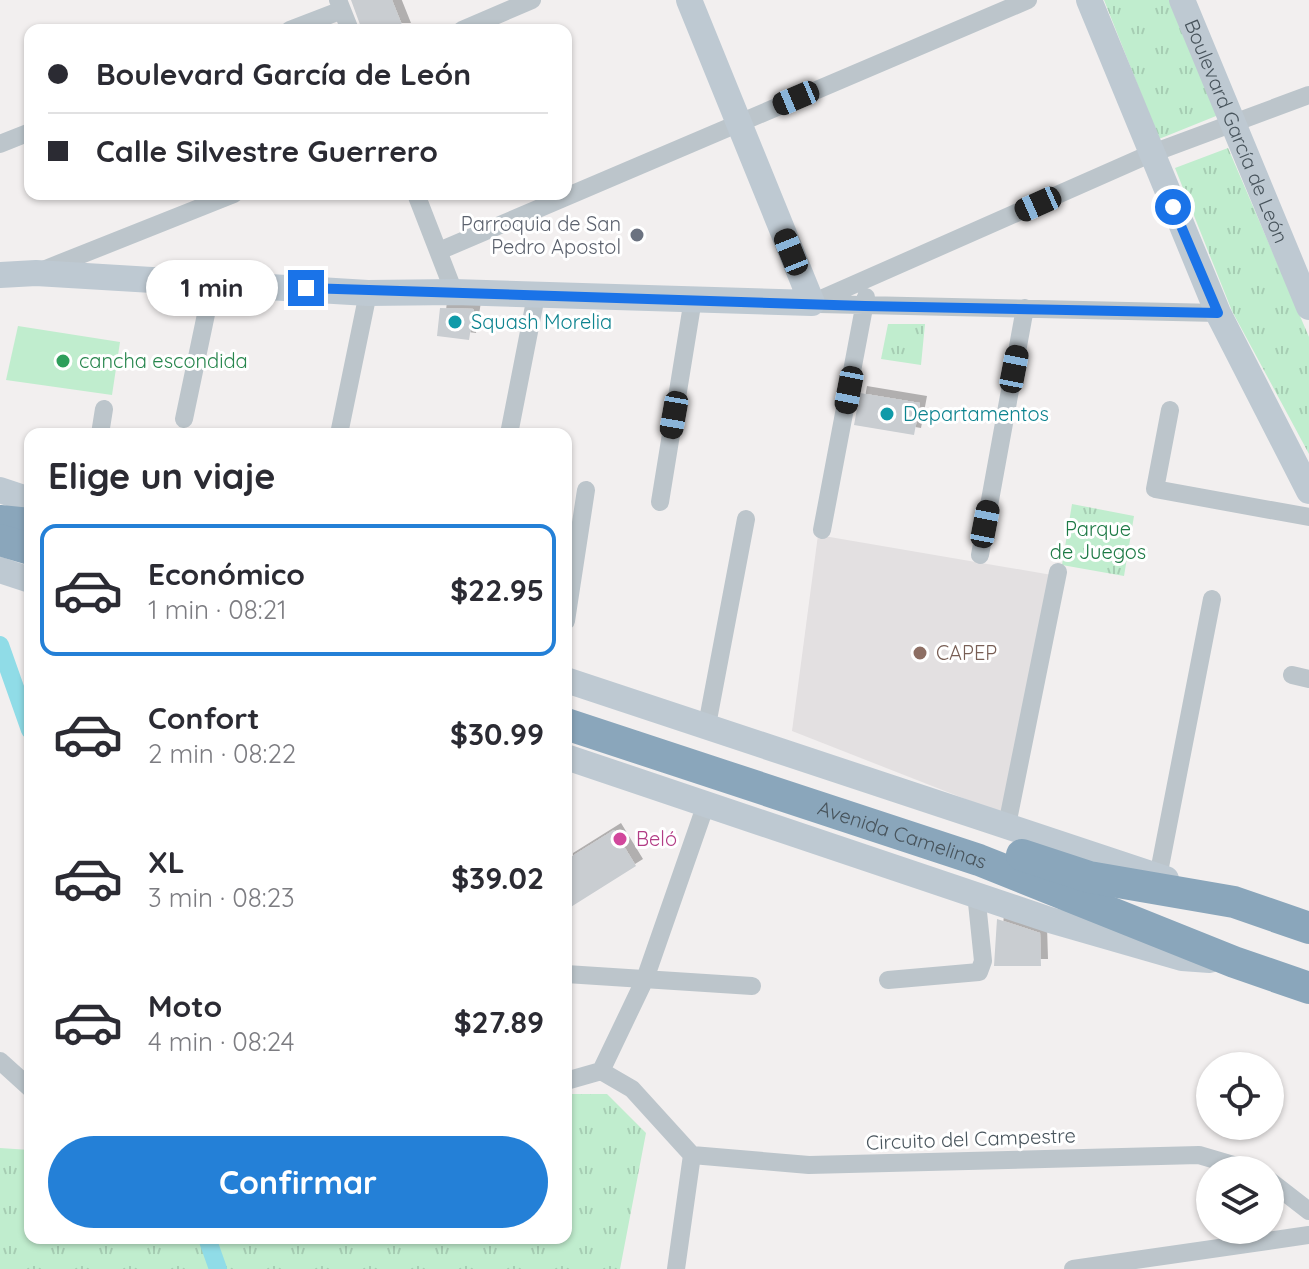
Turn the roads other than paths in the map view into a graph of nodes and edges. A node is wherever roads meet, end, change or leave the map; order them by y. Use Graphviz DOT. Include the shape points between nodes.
graph roads {
  1 [pos="532,0"];
  2 [pos="689,0"];
  3 [pos="1028,0"];
  4 [pos="1089,0"];
  5 [pos="1182,0"];
  6 [pos="340,5"];
  7 [pos="302,24"];
  8 [pos="348,24"];
  9 [pos="476,24"];
  10 [pos="1309,95"];
  11 [pos="738,122"];
  12 [pos="1230,123"];
  13 [pos="24,134"];
  14 [pos="0,144"];
  15 [pos="1150,154"];
  16 [pos="572,194"];
  17 [pos="219,200"];
  18 [pos="418,200"];
  19 [pos="557,200"];
  20 [pos="439,251"];
  21 [pos="36,273"];
  22 [pos="0,275"];
  23 [pos="869,279"];
  24 [pos="213,281"];
  25 [pos="1303,283"];
  26 [pos="454,292"];
  27 [pos="368,293"];
  28 [pos="536,296"];
  29 [pos="693,299"];
  30 [pos="812,303"];
  31 [pos="865,306"];
  32 [pos="1025,308"];
  33 [pos="1218,313"];
  34 [pos="104,409"];
  35 [pos="1170,410"];
  36 [pos="184,419"];
  37 [pos="101,428"];
  38 [pos="340,428"];
  39 [pos="510,428"];
  40 [pos="0,490"];
  41 [pos="586,490"];
  42 [pos="1309,491"];
  43 [pos="24,498"];
  44 [pos="660,502"];
  45 [pos="1309,517"];
  46 [pos="746,519"];
  47 [pos="0,521"];
  48 [pos="24,523"];
  49 [pos="822,530"];
  50 [pos="0,540"];
  51 [pos="24,547"];
  52 [pos="980,555"];
  53 [pos="0,570"];
  54 [pos="1058,572"];
  55 [pos="24,578"];
  56 [pos="572,582"];
  57 [pos="1212,599"];
  58 [pos="572,682"];
  59 [pos="572,705"];
  60 [pos="707,725"];
  61 [pos="572,726"];
  62 [pos="572,759"];
  63 [pos="706,804"];
  64 [pos="1007,825"];
  65 [pos="1158,877"];
  66 [pos="976,893"];
  67 [pos="1234,902"];
  68 [pos="1308,919"];
  69 [pos="1234,962"];
  70 [pos="572,974"];
  71 [pos="645,979"];
  72 [pos="888,980"];
  73 [pos="1304,981"];
  74 [pos="752,986"];
  75 [pos="0,1061"];
  76 [pos="601,1071"];
  77 [pos="572,1079"];
  78 [pos="24,1083"];
  79 [pos="692,1155"];
  80 [pos="1202,1156"];
  81 [pos="1284,1192"];
  82 [pos="1309,1211"];
  83 [pos="1309,1235"];
  84 [pos="676,1269"];
  85 [pos="1073,1269"];
  1 -- 9 [label="street"];
  2 -- 11 [label="street"];
  3 -- 11 [label="street"];
  4 -- 15 [label="street"];
  5 -- 12 [label="street, Boulevard García de León"];
  6 -- 7 [label="street"];
  6 -- 8 [label="street"];
  10 -- 12 [label="street"];
  11 -- 16 [label="street"];
  11 -- 30 [label="street"];
  12 -- 15 [label="street"];
  12 -- 25 [label="street, Boulevard García de León"];
  13 -- 14 [label="street"];
  15 -- 23 [label="street"];
  15 -- 33 [label="street"];
  17 -- 21 [label="street"];
  18 -- 20 [label="street"];
  19 -- 20 [label="street"];
  20 -- 26 [label="street"];
  21 -- 22 [label="street"];
  21 -- 24 [label="street"];
  23 -- 30 [label="street"];
  23 -- 31 [label="street"];
  24 -- 27 [label="street"];
  24 -- 36 [label="street"];
  26 -- 27 [label="street"];
  26 -- 28 [label="street"];
  27 -- 38 [label="street"];
  28 -- 29 [label="street"];
  28 -- 39 [label="street"];
  29 -- 30 [label="street"];
  29 -- 44 [label="street"];
  30 -- 31 [label="street"];
  31 -- 32 [label="street"];
  31 -- 49 [label="street"];
  32 -- 33 [label="street"];
  32 -- 52 [label="street"];
  33 -- 42 [label="street"];
  34 -- 37 [label="street"];
  35 -- 45 [label="street" via="1155,489"];
  40 -- 43 [label="street"];
  41 -- 56 [label="street"];
  46 -- 60 [label="street"];
  47 -- 48 [label="highway"];
  50 -- 51 [label="highway"];
  53 -- 55 [label="street"];
  54 -- 64 [label="street"];
  57 -- 65 [label="street"];
  58 -- 60 [label="street, Avenida Camelinas"];
  59 -- 67 [label="highway, Avenida Camelinas" via="1089,877"];
  60 -- 64 [label="street, Avenida Camelinas"];
  61 -- 69 [label="highway, Avenida Camelinas" via="979,860"];
  62 -- 63 [label="street, Avenida Camelinas"];
  63 -- 66 [label="street, Avenida Camelinas"];
  63 -- 71 [label="street"];
  64 -- 65 [label="street, Avenida Camelinas"];
  65 -- 67 [label="street, Avenida Camelinas"];
  66 -- 69 [label="street, Avenida Camelinas" via="1182,958"];
  66 -- 72 [label="street" via="983,961 979,972"];
  67 -- 68 [label="highway, Avenida Camelinas"];
  69 -- 73 [label="highway, Avenida Camelinas"];
  70 -- 71 [label="street"];
  71 -- 74 [label="street"];
  71 -- 76 [label="street"];
  75 -- 78 [label="street"];
  76 -- 77 [label="street"];
  76 -- 79 [label="street" via="632,1089"];
  79 -- 80 [label="street, Circuito del Campestre" via="809,1165"];
  79 -- 84 [label="street"];
  81 -- 82 [label="street"];
  83 -- 85 [label="street"];
}
